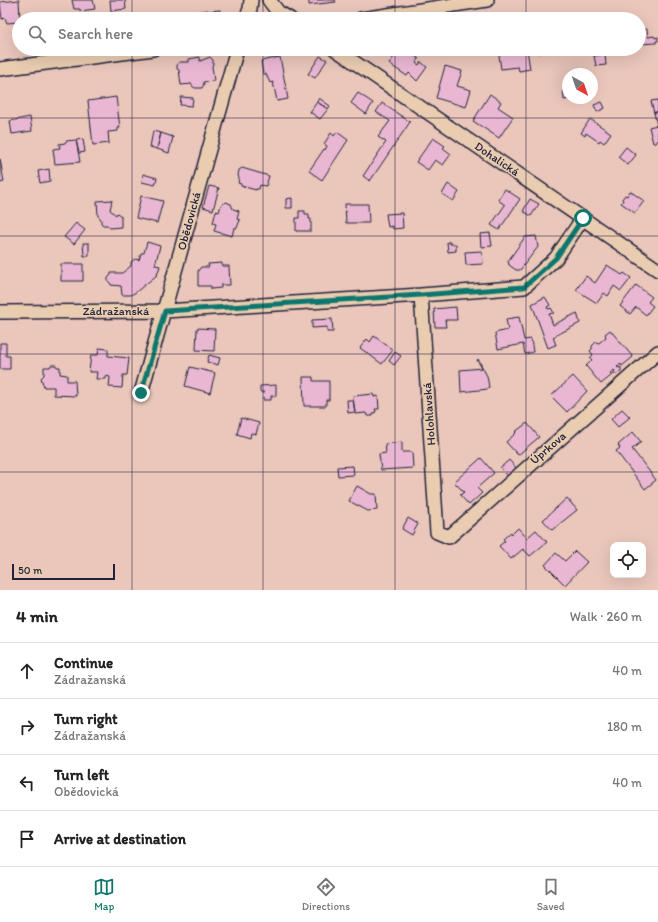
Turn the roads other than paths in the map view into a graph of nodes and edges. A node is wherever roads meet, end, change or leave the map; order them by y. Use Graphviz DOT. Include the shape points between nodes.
graph roads {
  1 [pos="251,0"];
  2 [pos="269,0"];
  3 [pos="487,0"];
  4 [pos="249,12"];
  5 [pos="278,12"];
  6 [pos="407,12"];
  7 [pos="100,56"];
  8 [pos="235,56"];
  9 [pos="345,56"];
  10 [pos="0,69"];
  11 [pos="583,218"];
  12 [pos="658,270"];
  13 [pos="421,295"];
  14 [pos="165,311"];
  15 [pos="0,312"];
  16 [pos="658,352"];
  17 [pos="141,393"];
  18 [pos="437,532"];
  1 -- 4 [label="street"];
  2 -- 5 [label="street"];
  3 -- 6 [label="street"];
  7 -- 10 [label="street"];
  8 -- 14 [label="street, Obědovická"];
  9 -- 11 [label="street, Dohalická"];
  11 -- 12 [label="street, Dohalická"];
  11 -- 13 [label="street, Zádražanská" via="556,258 524,287"];
  13 -- 14 [label="street, Zádražanská"];
  13 -- 18 [label="street, Holohlavská"];
  14 -- 15 [label="street, Zádražanská"];
  14 -- 17 [label="street, Obědovická"];
  16 -- 18 [label="street, Úprkova" via="449,537"];
}
